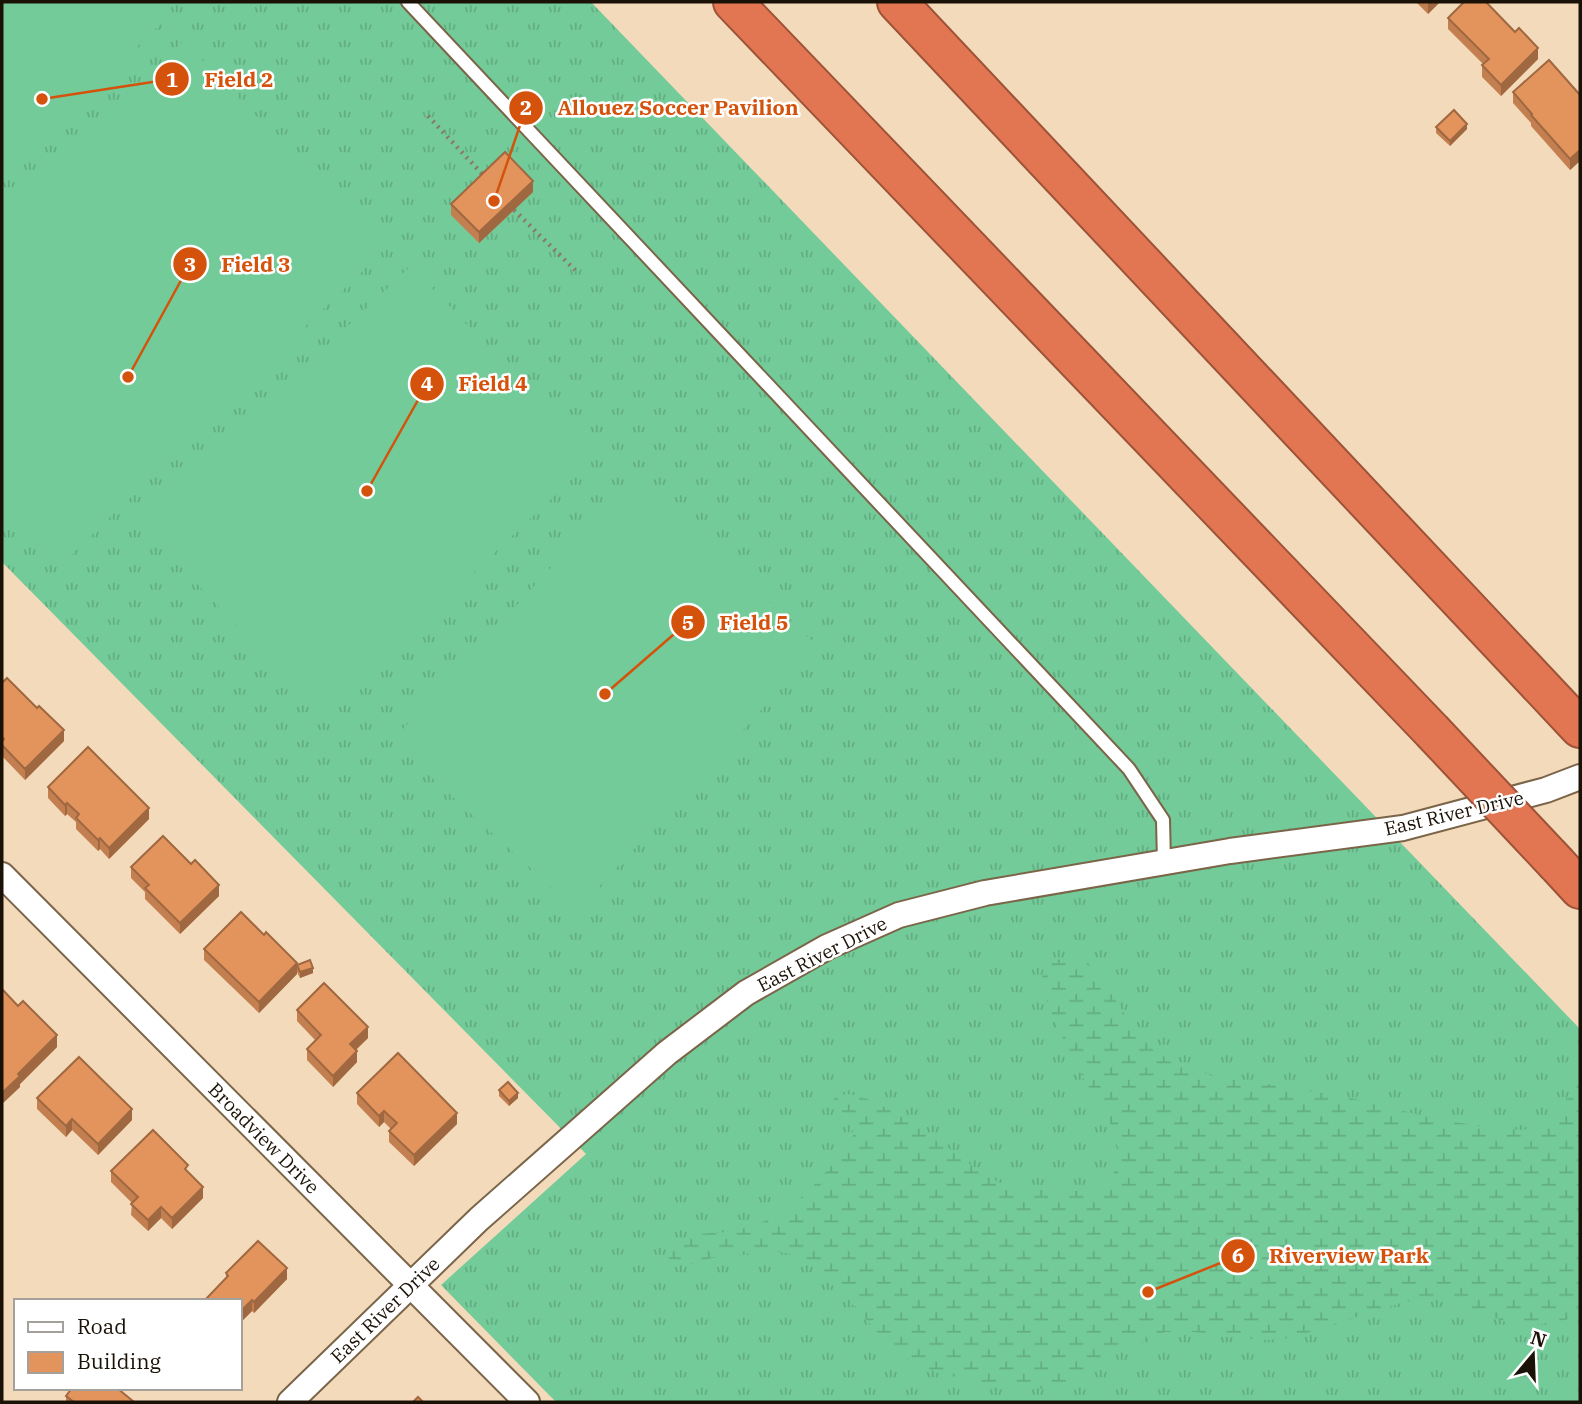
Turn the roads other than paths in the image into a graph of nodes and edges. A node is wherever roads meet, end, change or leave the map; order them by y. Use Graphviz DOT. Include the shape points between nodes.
graph roads {
  1 [pos="408,2"];
  2 [pos="733,2"];
  3 [pos="897,2"];
  4 [pos="1580,728"];
  5 [pos="1580,777"];
  6 [pos="1164,862"];
  7 [pos="2,875"];
  8 [pos="1569,876"];
  9 [pos="411,1285"];
  10 [pos="290,1402"];
  11 [pos="527,1402"];
  1 -- 6 [label="lane" via="1129,769 1163,820"];
  2 -- 8 [label="highway, bridge"];
  3 -- 4 [label="highway"];
  5 -- 6 [label="street, East River Drive" via="1403,828"];
  6 -- 9 [label="street, East River Drive" via="985,893 899,915 827,947 746,993 667,1052"];
  7 -- 9 [label="street, Broadview Drive"];
  9 -- 10 [label="street, East River Drive"];
  9 -- 11 [label="street, Broadview Drive"];
}
